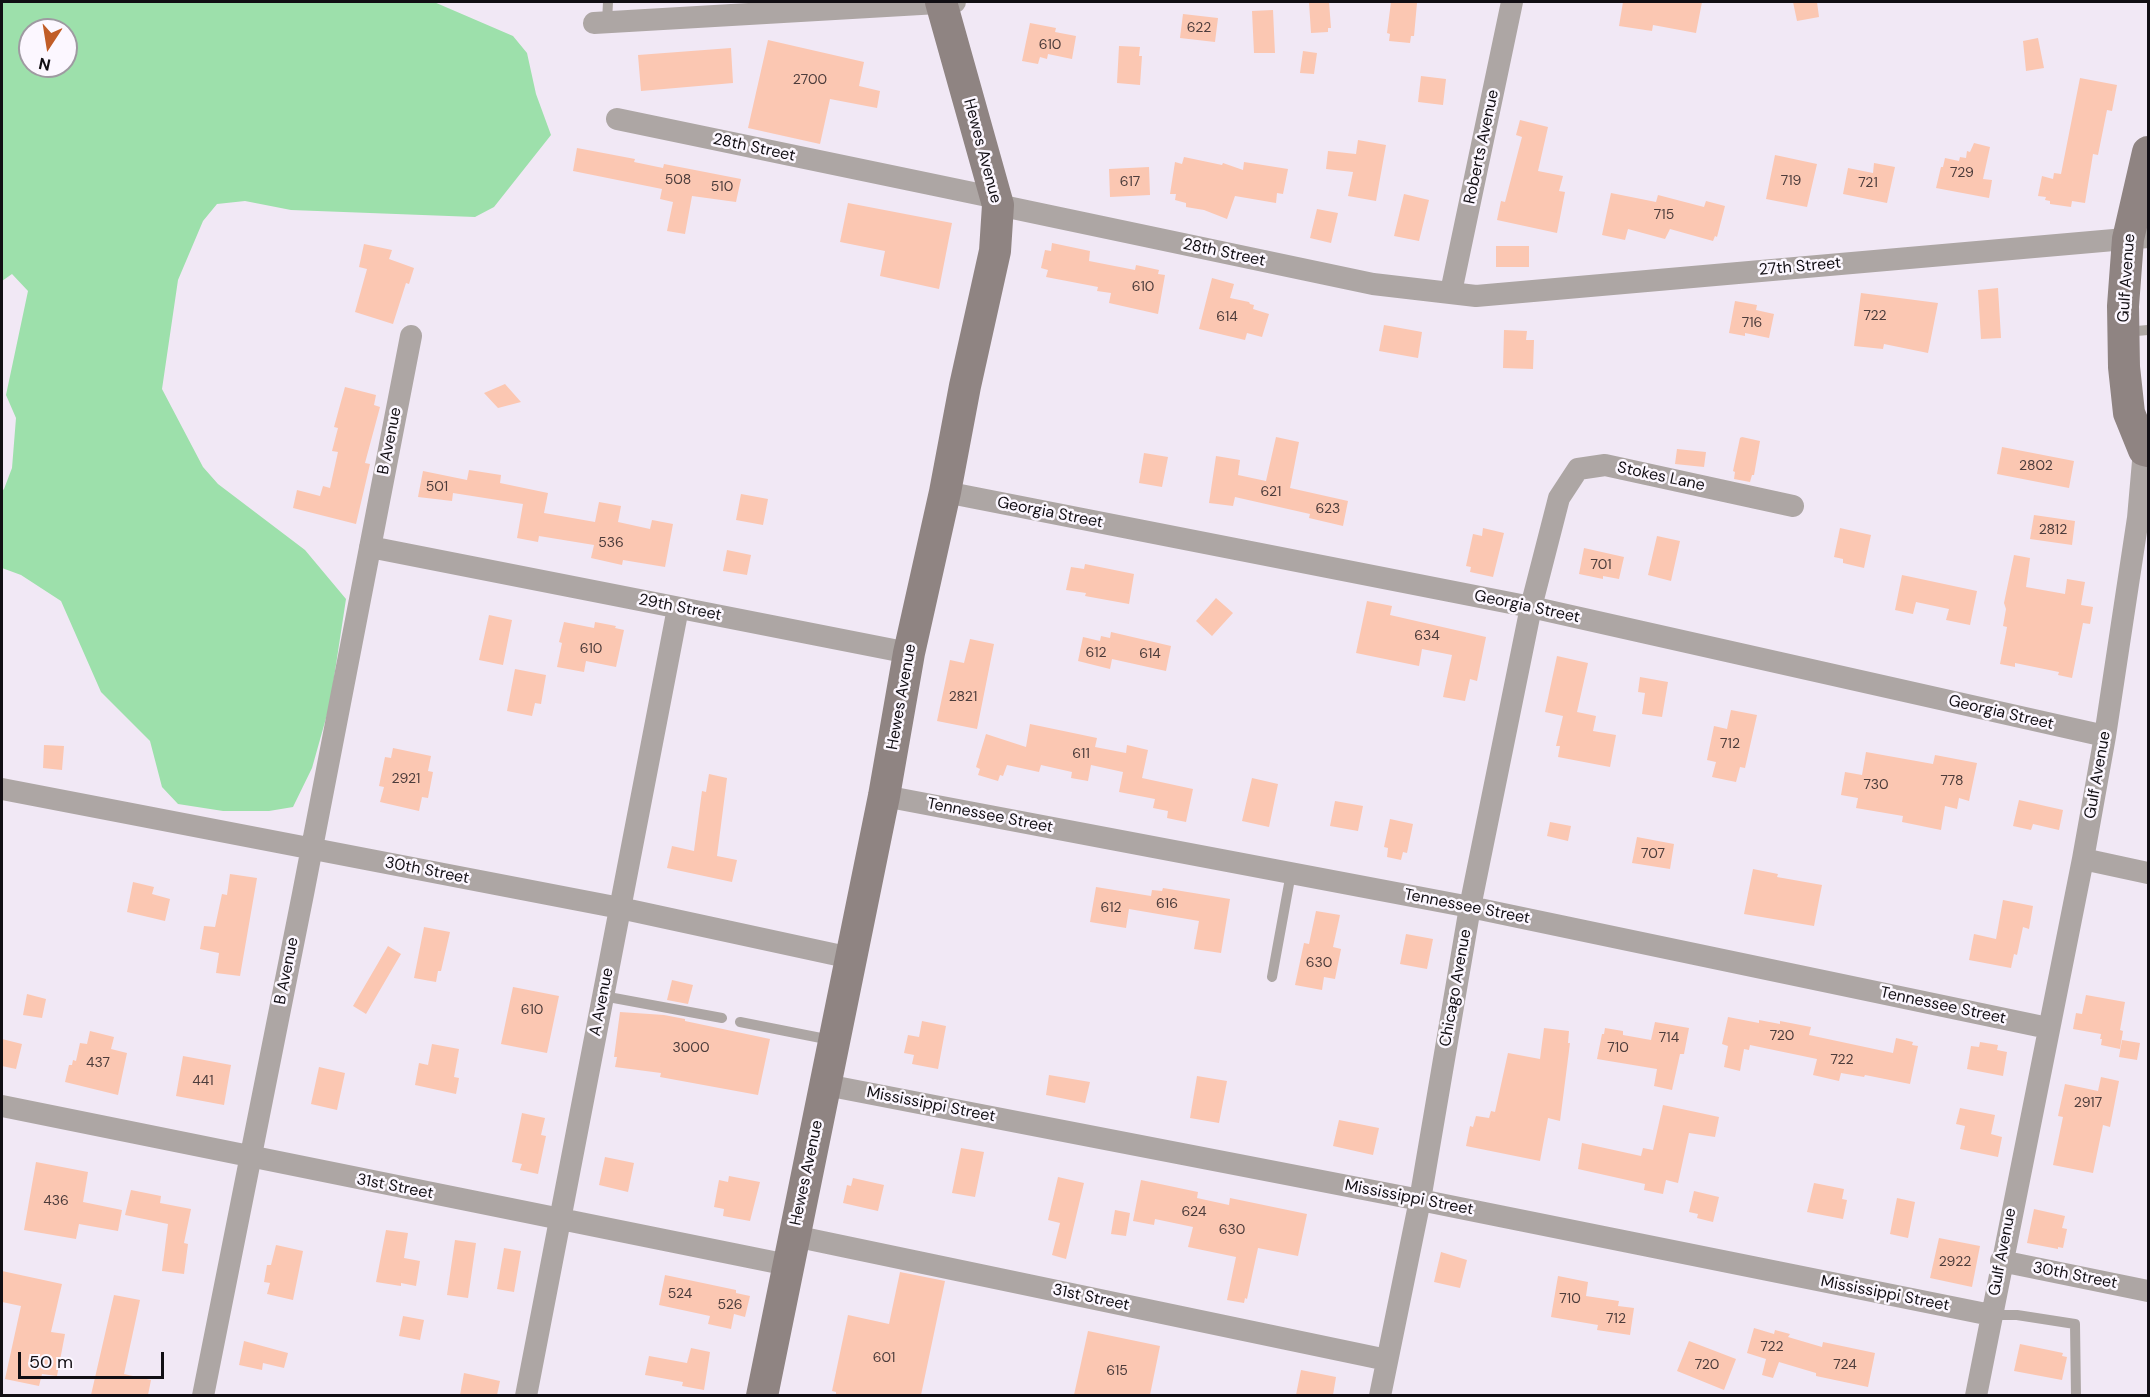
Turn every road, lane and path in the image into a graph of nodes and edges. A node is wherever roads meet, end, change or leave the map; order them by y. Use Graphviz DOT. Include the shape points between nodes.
graph roads {
  1 [pos="946,2"];
  2 [pos="1512,2"];
  3 [pos="603,16"];
  4 [pos="617,119"];
  5 [pos="2148,152"];
  6 [pos="998,201"];
  7 [pos="2138,238"];
  8 [pos="1451,292"];
  9 [pos="2136,331"];
  10 [pos="411,336"];
  11 [pos="2146,451"];
  12 [pos="945,492"];
  13 [pos="1792,506"];
  14 [pos="370,547"];
  15 [pos="1546,548"];
  16 [pos="1531,607"];
  17 [pos="678,608"];
  18 [pos="909,653"];
  19 [pos="2105,736"];
  20 [pos="2,789"];
  21 [pos="884,796"];
  22 [pos="311,849"];
  23 [pos="2083,859"];
  24 [pos="1291,873"];
  25 [pos="2148,873"];
  26 [pos="1470,907"];
  27 [pos="620,908"];
  28 [pos="851,958"];
  29 [pos="1272,977"];
  30 [pos="603,996"];
  31 [pos="722,1018"];
  32 [pos="740,1022"];
  33 [pos="2048,1028"];
  34 [pos="834,1041"];
  35 [pos="826,1085"];
  36 [pos="2,1106"];
  37 [pos="250,1158"];
  38 [pos="1420,1200"];
  39 [pos="561,1220"];
  40 [pos="791,1250"];
  41 [pos="2001,1262"];
  42 [pos="2148,1291"];
  43 [pos="1991,1315"];
  44 [pos="1387,1360"];
  45 [pos="202,1395"];
  46 [pos="526,1395"];
  47 [pos="762,1395"];
  48 [pos="1380,1395"];
  49 [pos="1976,1395"];
  50 [pos="2076,1395"];
  1 -- 3 [label="street"];
  1 -- 6 [label="main road, Hewes Avenue"];
  2 -- 8 [label="street, Roberts Avenue"];
  4 -- 6 [label="street, 28th Street"];
  5 -- 7 [label="main road, Gulf Avenue"];
  6 -- 8 [label="street, 28th Street" via="1373,284"];
  6 -- 12 [label="main road, Hewes Avenue" via="995,251"];
  7 -- 8 [label="street, 27th Street" via="1476,296"];
  7 -- 9 [label="main road, Gulf Avenue" via="2123,306"];
  9 -- 11 [label="main road, Gulf Avenue" via="2124,367 2129,413"];
  10 -- 14 [label="street, B Avenue"];
  11 -- 19 [label="street, Gulf Avenue"];
  12 -- 16 [label="street, Georgia Street"];
  12 -- 18 [label="main road, Hewes Avenue"];
  13 -- 15 [label="street, Stokes Lane" via="1605,465 1587,468 1578,470 1559,498"];
  14 -- 17 [label="street, 29th Street"];
  14 -- 22 [label="street, B Avenue"];
  15 -- 16 [label="street, Chicago Avenue"];
  16 -- 19 [label="street, Georgia Street"];
  16 -- 26 [label="street, Chicago Avenue"];
  17 -- 18 [label="street, 29th Street"];
  17 -- 27 [label="street, A Avenue"];
  18 -- 21 [label="main road, Hewes Avenue"];
  19 -- 23 [label="street, Gulf Avenue"];
  20 -- 22 [label="street, 30th Street"];
  21 -- 24 [label="street, Tennessee Street"];
  21 -- 28 [label="main road, Hewes Avenue"];
  22 -- 27 [label="street, 30th Street"];
  22 -- 37 [label="street, B Avenue"];
  23 -- 25 [label="street"];
  23 -- 33 [label="street, Gulf Avenue"];
  24 -- 26 [label="street, Tennessee Street"];
  24 -- 29 [label="lane"];
  26 -- 33 [label="street, Tennessee Street"];
  26 -- 38 [label="street, Chicago Avenue"];
  27 -- 28 [label="street, 30th Street"];
  27 -- 30 [label="street, A Avenue"];
  28 -- 34 [label="main road, Hewes Avenue"];
  30 -- 31 [label="lane"];
  30 -- 39 [label="street, A Avenue"];
  32 -- 34 [label="lane"];
  33 -- 41 [label="street, Gulf Avenue"];
  34 -- 35 [label="main road, Hewes Avenue"];
  35 -- 38 [label="street, Mississippi Street"];
  35 -- 40 [label="main road, Hewes Avenue"];
  36 -- 37 [label="street, 31st Street"];
  37 -- 39 [label="street, 31st Street"];
  37 -- 45 [label="street, B Avenue"];
  38 -- 43 [label="street, Mississippi Street"];
  38 -- 44 [label="street, Chicago Avenue"];
  39 -- 40 [label="street, 31st Street"];
  39 -- 46 [label="street, A Avenue"];
  40 -- 44 [label="street, 31st Street"];
  40 -- 47 [label="main road, Hewes Avenue"];
  41 -- 42 [label="street, 30th Street"];
  41 -- 43 [label="street, Gulf Avenue"];
  43 -- 49 [label="street, Gulf Avenue"];
  43 -- 50 [label="lane" via="2075,1324"];
  44 -- 48 [label="street, Chicago Avenue"];
}
